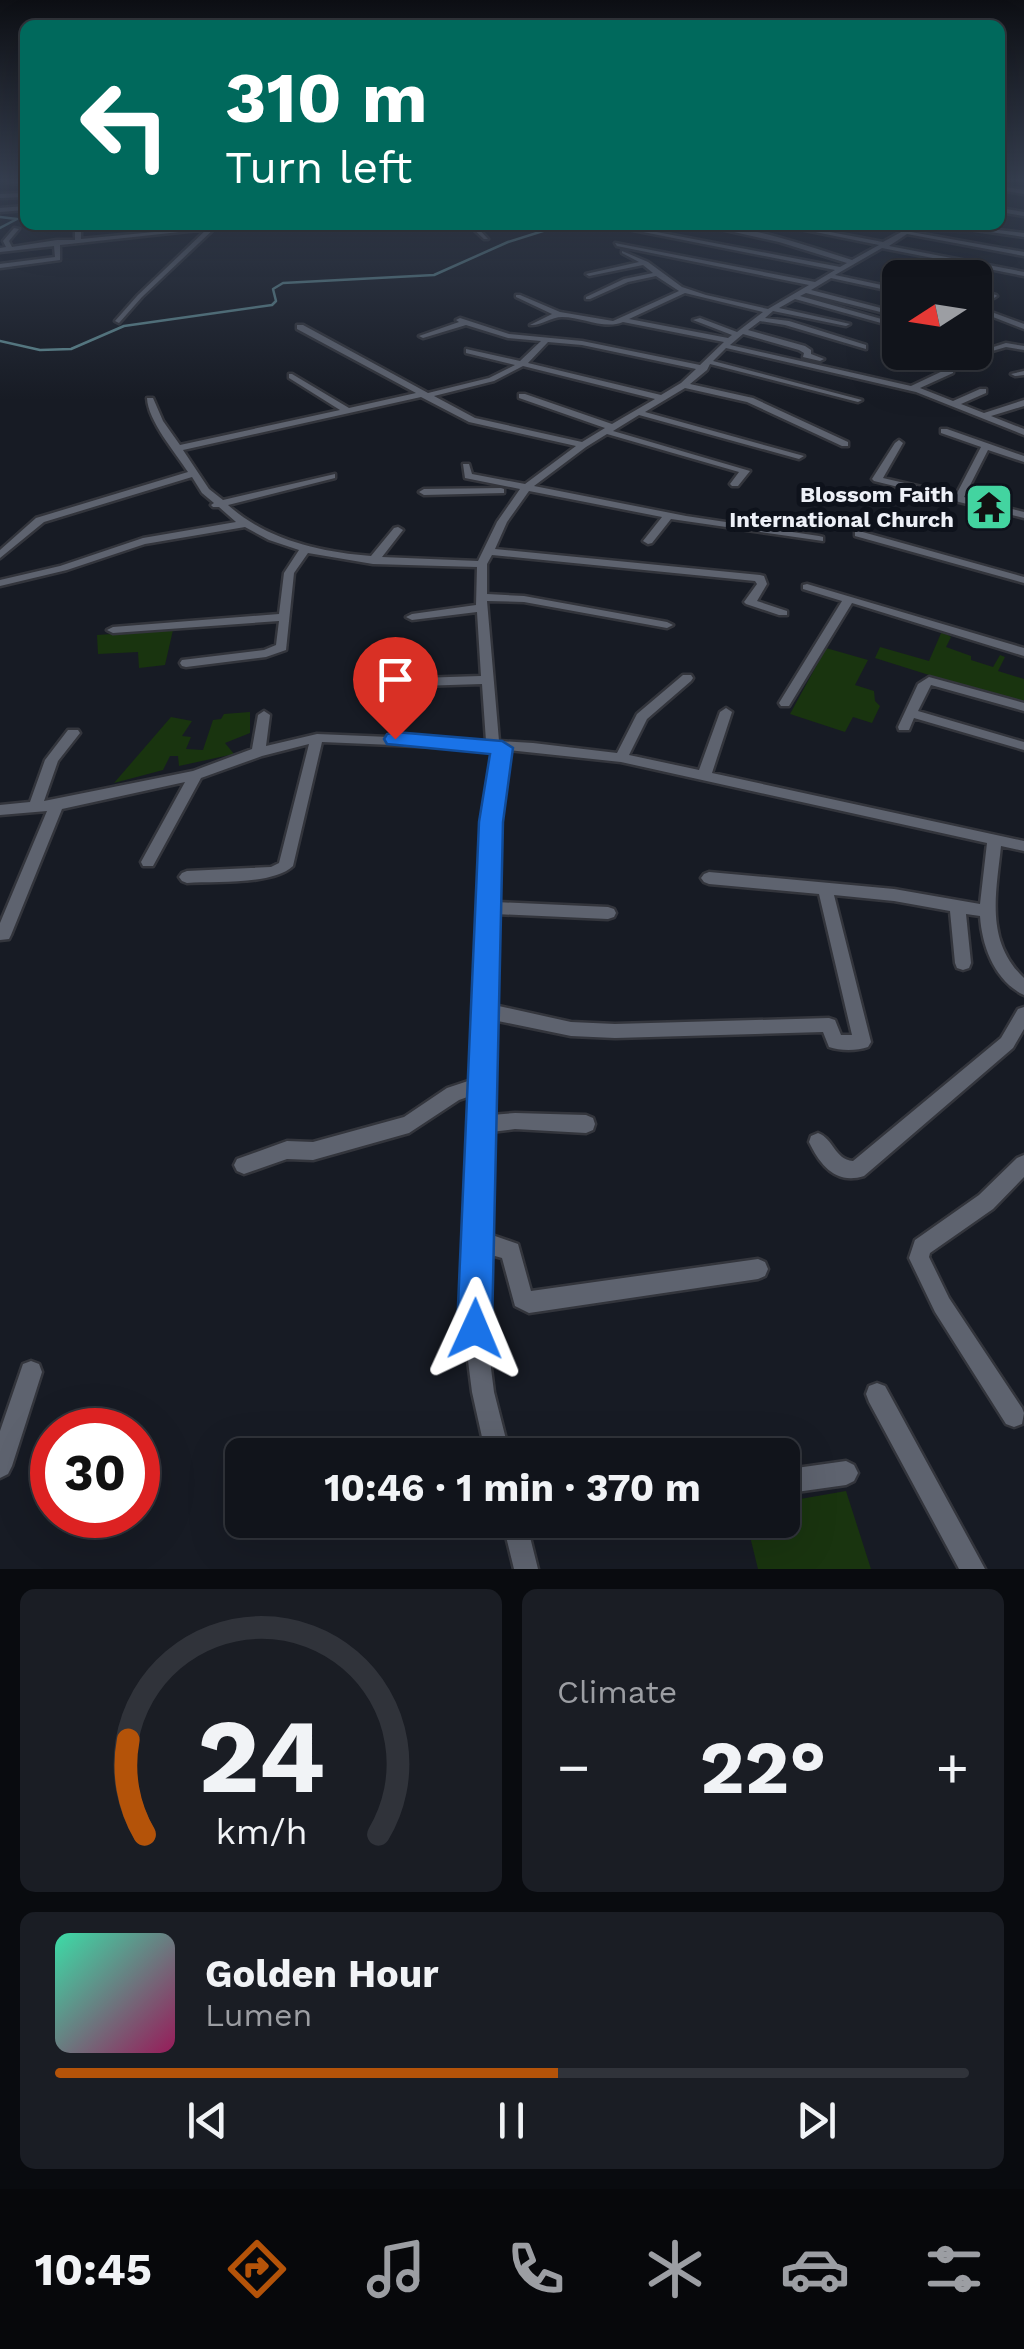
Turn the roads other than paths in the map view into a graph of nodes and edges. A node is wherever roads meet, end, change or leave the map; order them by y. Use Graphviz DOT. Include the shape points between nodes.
graph roads {
  1 [pos="58,253"];
  2 [pos="185,253"];
  3 [pos="626,253"];
  4 [pos="665,253"];
  5 [pos="756,253"];
  6 [pos="821,253"];
  7 [pos="873,253"];
  8 [pos="921,253"];
  9 [pos="646,263"];
  10 [pos="854,264"];
  11 [pos="726,265"];
  12 [pos="0,266"];
  13 [pos="843,270"];
  14 [pos="710,272"];
  15 [pos="589,274"];
  16 [pos="661,274"];
  17 [pos="1024,274"];
  18 [pos="833,277"];
  19 [pos="815,284"];
  20 [pos="882,287"];
  21 [pos="686,290"];
  22 [pos="804,290"];
  23 [pos="518,296"];
  24 [pos="792,296"];
  25 [pos="588,298"];
  26 [pos="771,310"];
  27 [pos="882,310"];
  28 [pos="558,314"];
  29 [pos="992,314"];
  30 [pos="759,319"];
  31 [pos="626,320"];
  32 [pos="697,320"];
  33 [pos="119,322"];
  34 [pos="882,322"];
  35 [pos="614,323"];
  36 [pos="846,324"];
  37 [pos="534,325"];
  38 [pos="1024,326"];
  39 [pos="300,327"];
  40 [pos="603,331"];
  41 [pos="423,336"];
  42 [pos="592,337"];
  43 [pos="734,338"];
  44 [pos="546,340"];
  45 [pos="582,343"];
  46 [pos="602,346"];
  47 [pos="863,347"];
  48 [pos="1024,348"];
  49 [pos="992,350"];
  50 [pos="469,351"];
  51 [pos="581,356"];
  52 [pos="526,363"];
  53 [pos="707,365"];
  54 [pos="860,368"];
  55 [pos="950,371"];
  56 [pos="292,376"];
  57 [pos="684,385"];
  58 [pos="910,388"];
  59 [pos="982,391"];
  60 [pos="423,395"];
  61 [pos="522,396"];
  62 [pos="659,397"];
  63 [pos="150,400"];
  64 [pos="858,400"];
  65 [pos="1024,403"];
  66 [pos="953,404"];
  67 [pos="348,410"];
  68 [pos="637,412"];
  69 [pos="982,416"];
  70 [pos="608,429"];
  71 [pos="944,431"];
  72 [pos="1024,432"];
  73 [pos="899,443"];
  74 [pos="846,444"];
  75 [pos="583,445"];
  76 [pos="985,447"];
  77 [pos="178,448"];
  78 [pos="799,456"];
  79 [pos="1024,459"];
  80 [pos="466,466"];
  81 [pos="191,474"];
  82 [pos="332,476"];
  83 [pos="735,484"];
  84 [pos="524,491"];
  85 [pos="424,492"];
  86 [pos="959,498"];
  87 [pos="216,505"];
  88 [pos="1024,515"];
  89 [pos="668,516"];
  90 [pos="243,524"];
  91 [pos="398,530"];
  92 [pos="860,534"];
  93 [pos="819,539"];
  94 [pos="648,542"];
  95 [pos="305,549"];
  96 [pos="983,550"];
  97 [pos="487,551"];
  98 [pos="0,555"];
  99 [pos="373,561"];
  100 [pos="482,564"];
  101 [pos="973,565"];
  102 [pos="1024,580"];
  103 [pos="0,583"];
  104 [pos="807,588"];
  105 [pos="849,599"];
  106 [pos="482,603"];
  107 [pos="783,614"];
  108 [pos="285,617"];
  109 [pos="412,617"];
  110 [pos="667,626"];
  111 [pos="113,630"];
  112 [pos="1024,652"];
  113 [pos="186,663"];
  114 [pos="687,678"];
  115 [pos="488,680"];
  116 [pos="420,682"];
  117 [pos="786,703"];
  118 [pos="1024,707"];
  119 [pos="726,712"];
  120 [pos="910,713"];
  121 [pos="264,715"];
  122 [pos="904,727"];
  123 [pos="73,734"];
  124 [pos="317,738"];
  125 [pos="1024,746"];
  126 [pos="497,748"];
  127 [pos="258,752"];
  128 [pos="621,758"];
  129 [pos="196,775"];
  130 [pos="704,776"];
  131 [pos="56,805"];
  132 [pos="35,806"];
  133 [pos="0,810"];
  134 [pos="995,839"];
  135 [pos="1024,846"];
  136 [pos="148,862"];
  137 [pos="188,876"];
  138 [pos="709,878"];
  139 [pos="826,889"];
  140 [pos="957,905"];
  141 [pos="487,908"];
  142 [pos="985,911"];
  143 [pos="608,912"];
  144 [pos="3,935"];
  145 [pos="963,964"];
  146 [pos="1024,988"];
  147 [pos="482,1010"];
  148 [pos="1024,1014"];
  149 [pos="482,1084"];
  150 [pos="586,1124"];
  151 [pos="481,1125"];
  152 [pos="818,1142"];
  153 [pos="1024,1164"];
  154 [pos="244,1165"];
  155 [pos="476,1252"];
  156 [pos="758,1269"];
  157 [pos="31,1372"];
  158 [pos="878,1394"];
  159 [pos="1014,1416"];
  160 [pos="494,1438"];
  161 [pos="0,1466"];
  162 [pos="846,1473"];
  163 [pos="800,1479"];
  164 [pos="518,1538"];
  165 [pos="526,1569"];
  166 [pos="973,1569"];
  1 -- 12 [label="street" via="58,259"];
  2 -- 33 [label="street"];
  3 -- 9 [label="street"];
  4 -- 11 [label="street"];
  5 -- 13 [label="street"];
  6 -- 10 [label="street"];
  7 -- 10 [label="street"];
  8 -- 17 [label="street"];
  9 -- 15 [label="street"];
  9 -- 16 [label="street"];
  10 -- 13 [label="street"];
  11 -- 14 [label="street"];
  11 -- 19 [label="street"];
  13 -- 18 [label="street"];
  16 -- 21 [label="street"];
  16 -- 25 [label="street" via="626,280"];
  18 -- 19 [label="street"];
  18 -- 20 [label="street"];
  19 -- 22 [label="street"];
  21 -- 26 [label="street"];
  21 -- 31 [label="street"];
  22 -- 24 [label="street"];
  22 -- 27 [label="street"];
  23 -- 28 [label="street"];
  24 -- 26 [label="street"];
  24 -- 34 [label="street"];
  26 -- 30 [label="street"];
  26 -- 36 [label="street"];
  28 -- 35 [label="street"];
  28 -- 37 [label="street"];
  29 -- 38 [label="street"];
  30 -- 43 [label="street"];
  30 -- 47 [label="street"];
  31 -- 35 [label="street"];
  31 -- 43 [label="street"];
  32 -- 43 [label="street"];
  35 -- 40 [label="street"];
  39 -- 60 [label="street"];
  41 -- 44 [label="street" via="464,321"];
  42 -- 45 [label="street"];
  43 -- 53 [label="street"];
  43 -- 54 [label="street" via="802,348 806,355"];
  43 -- 58 [label="street"];
  44 -- 45 [label="street"];
  44 -- 52 [label="street"];
  45 -- 46 [label="street"];
  46 -- 51 [label="street"];
  46 -- 53 [label="street"];
  48 -- 49 [label="street"];
  50 -- 52 [label="street"];
  52 -- 60 [label="street" via="497,380"];
  52 -- 62 [label="street"];
  53 -- 57 [label="street"];
  53 -- 64 [label="street"];
  55 -- 58 [label="street"];
  56 -- 67 [label="street"];
  57 -- 62 [label="street"];
  57 -- 74 [label="street" via="750,400"];
  58 -- 66 [label="street"];
  59 -- 66 [label="street"];
  60 -- 67 [label="street"];
  60 -- 75 [label="street" via="472,420"];
  61 -- 70 [label="street"];
  62 -- 68 [label="street"];
  63 -- 77 [label="street"];
  65 -- 69 [label="street"];
  66 -- 69 [label="street"];
  67 -- 77 [label="street"];
  68 -- 70 [label="street"];
  68 -- 78 [label="street" via="680,436"];
  69 -- 72 [label="street"];
  70 -- 75 [label="street"];
  70 -- 83 [label="street" via="745,471"];
  71 -- 76 [label="street"];
  73 -- 86 [label="street" via="877,479"];
  75 -- 84 [label="street"];
  76 -- 79 [label="street"];
  76 -- 86 [label="street"];
  77 -- 81 [label="street"];
  80 -- 84 [label="street" via="468,476"];
  81 -- 87 [label="street"];
  81 -- 98 [label="street" via="40,520"];
  82 -- 87 [label="street"];
  84 -- 85 [label="street"];
  84 -- 89 [label="street"];
  84 -- 97 [label="street"];
  86 -- 88 [label="street"];
  87 -- 90 [label="street"];
  89 -- 93 [label="street"];
  89 -- 94 [label="street"];
  90 -- 95 [label="street"];
  90 -- 103 [label="street" via="143,540"];
  91 -- 99 [label="street"];
  92 -- 101 [label="street"];
  95 -- 99 [label="street"];
  95 -- 108 [label="street" via="289,574"];
  96 -- 101 [label="street"];
  97 -- 100 [label="street"];
  97 -- 107 [label="street" via="760,578 750,602"];
  99 -- 100 [label="street"];
  100 -- 106 [label="street"];
  101 -- 102 [label="street"];
  104 -- 105 [label="street"];
  105 -- 112 [label="street"];
  105 -- 117 [label="street"];
  106 -- 109 [label="street"];
  106 -- 110 [label="street" via="524,598"];
  106 -- 115 [label="street"];
  108 -- 111 [label="street"];
  108 -- 113 [label="street" via="278,651"];
  114 -- 128 [label="street" via="642,717"];
  115 -- 116 [label="street"];
  115 -- 126 [label="street"];
  118 -- 120 [label="street" via="934,681 924,684"];
  119 -- 130 [label="street"];
  120 -- 122 [label="street"];
  120 -- 125 [label="street"];
  121 -- 127 [label="street"];
  123 -- 132 [label="street" via="52,760"];
  124 -- 126 [label="street"];
  124 -- 127 [label="street"];
  124 -- 137 [label="street" via="286,866"];
  126 -- 128 [label="street"];
  126 -- 141 [label="street"];
  127 -- 129 [label="street"];
  128 -- 130 [label="street"];
  129 -- 131 [label="street"];
  129 -- 136 [label="street"];
  130 -- 134 [label="street"];
  131 -- 132 [label="street"];
  131 -- 144 [label="street"];
  132 -- 133 [label="street"];
  134 -- 135 [label="street"];
  134 -- 142 [label="street"];
  138 -- 139 [label="street"];
  139 -- 140 [label="street"];
  139 -- 147 [label="street" via="862,1042 835,1042 829,1026 570,1029"];
  140 -- 142 [label="street"];
  140 -- 145 [label="street"];
  141 -- 143 [label="street"];
  141 -- 147 [label="street"];
  142 -- 146 [label="street" via="1004,967"];
  147 -- 149 [label="street"];
  148 -- 152 [label="street" via="1007,1043 857,1170 834,1165"];
  149 -- 151 [label="street"];
  149 -- 154 [label="street" via="453,1094 409,1124"];
  150 -- 151 [label="street"];
  151 -- 155 [label="street"];
  153 -- 159 [label="street" via="986,1202 932,1239 919,1258"];
  155 -- 156 [label="street" via="495,1246 512,1251 518,1288 529,1302"];
  155 -- 160 [label="street" via="475,1329"];
  157 -- 161 [label="street"];
  158 -- 166 [label="street"];
  162 -- 163 [label="street"];
  164 -- 165 [label="street"];
}
